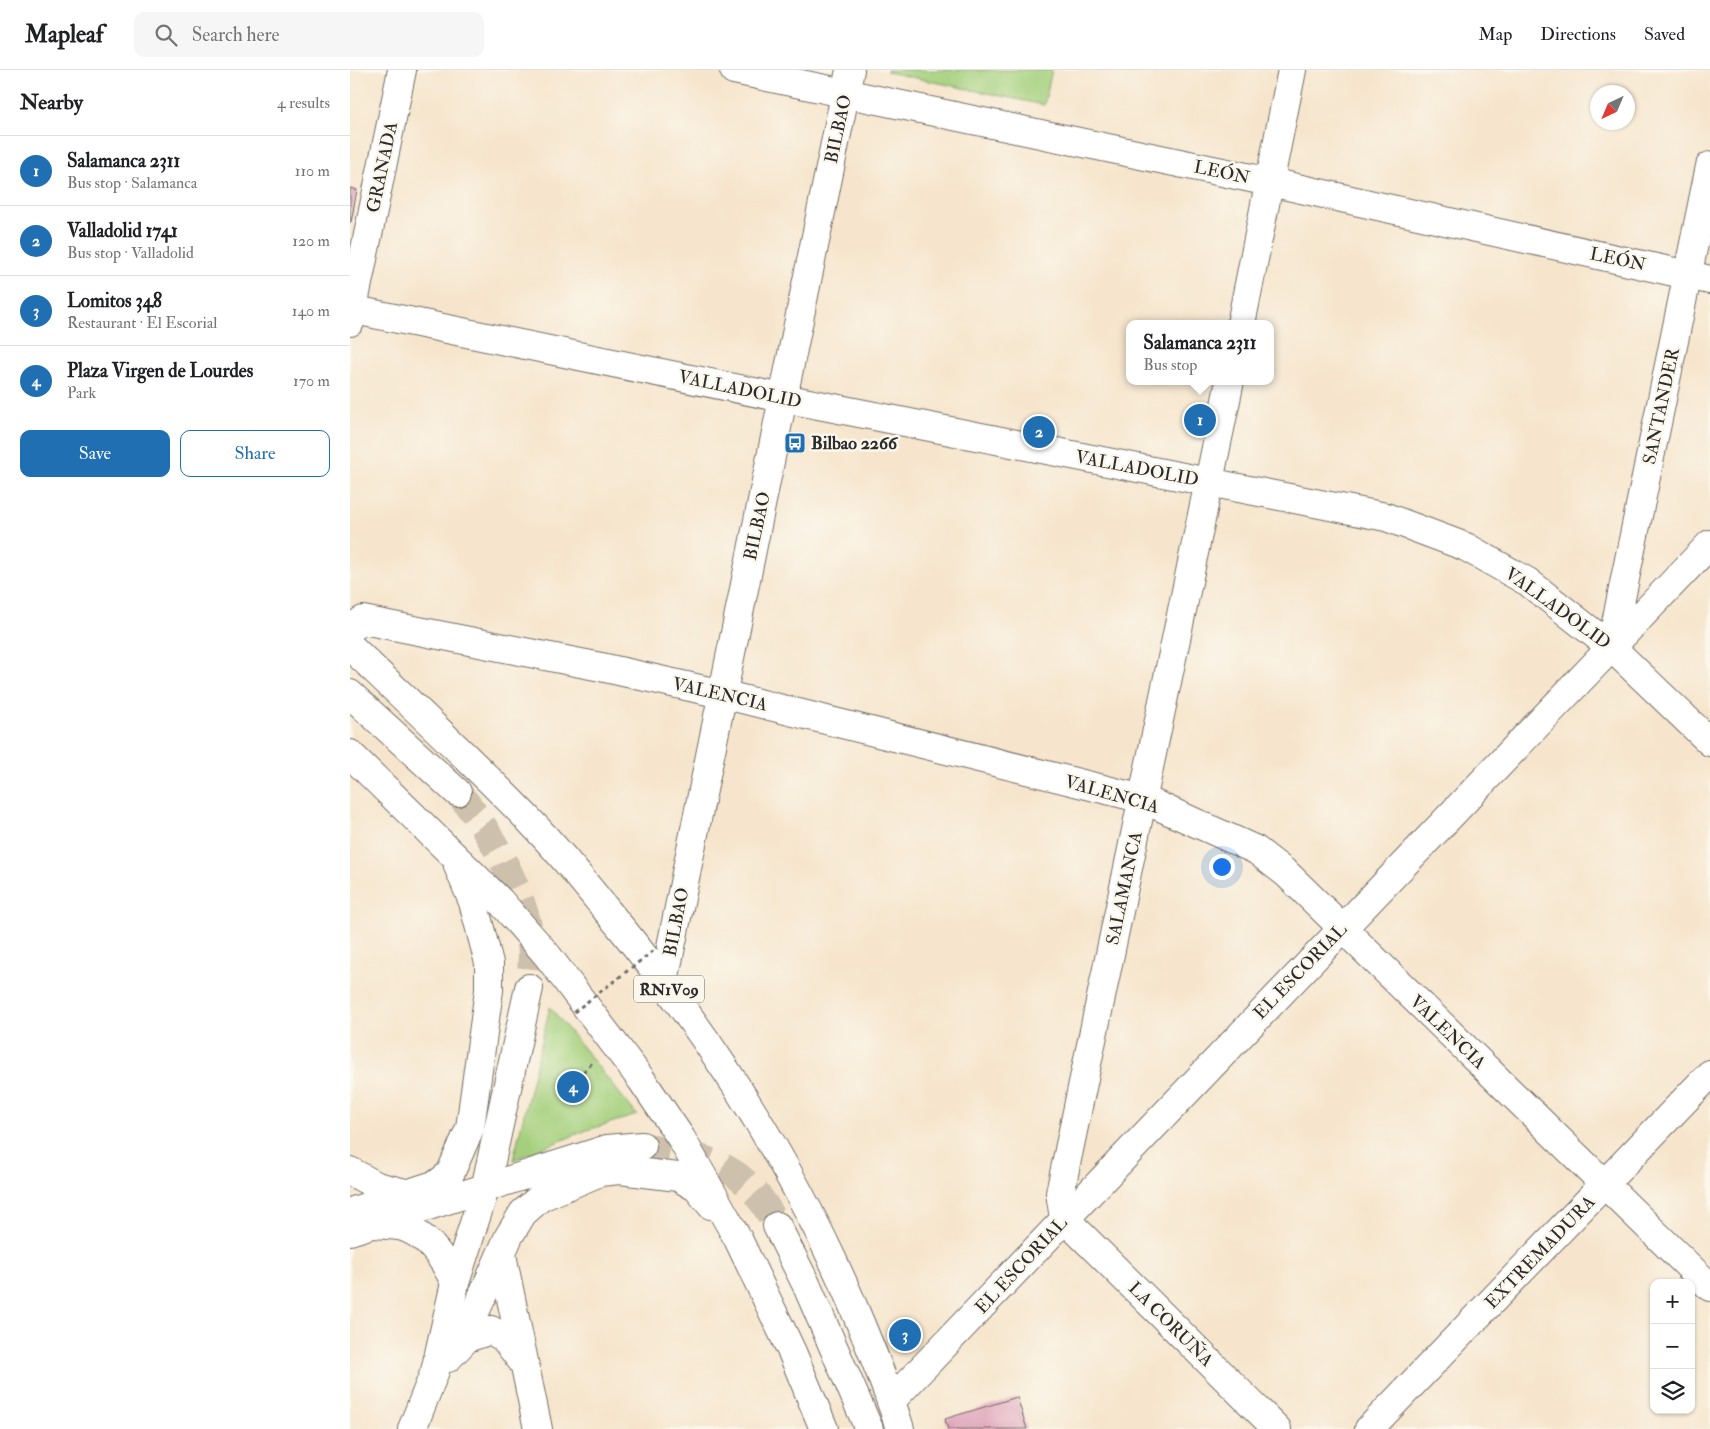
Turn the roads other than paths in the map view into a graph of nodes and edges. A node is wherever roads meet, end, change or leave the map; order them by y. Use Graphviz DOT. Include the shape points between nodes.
graph roads {
  1 [pos="402,70"];
  2 [pos="734,70"];
  3 [pos="1292,70"];
  4 [pos="848,82"];
  5 [pos="1710,166"];
  6 [pos="1270,182"];
  7 [pos="1699,277"];
  8 [pos="351,314"];
  9 [pos="1242,320"];
  10 [pos="1229,385"];
  11 [pos="783,398"];
  12 [pos="1210,482"];
  13 [pos="1710,544"];
  14 [pos="350,629"];
  15 [pos="350,646"];
  16 [pos="1611,647"];
  17 [pos="350,694"];
  18 [pos="722,694"];
  19 [pos="1710,742"];
  20 [pos="350,754"];
  21 [pos="457,792"];
  22 [pos="1143,799"];
  23 [pos="451,851"];
  24 [pos="1341,928"];
  25 [pos="664,981"];
  26 [pos="529,988"];
  27 [pos="1710,1074"];
  28 [pos="642,1146"];
  29 [pos="350,1171"];
  30 [pos="1604,1184"];
  31 [pos="485,1189"];
  32 [pos="406,1193"];
  33 [pos="350,1212"];
  34 [pos="1064,1218"];
  35 [pos="777,1226"];
  36 [pos="363,1228"];
  37 [pos="738,1240"];
  38 [pos="502,1256"];
  39 [pos="456,1283"];
  40 [pos="1710,1287"];
  41 [pos="523,1362"];
  42 [pos="435,1371"];
  43 [pos="891,1400"];
  44 [pos="412,1429"];
  45 [pos="538,1429"];
  46 [pos="824,1429"];
  47 [pos="869,1429"];
  48 [pos="900,1429"];
  49 [pos="1277,1429"];
  50 [pos="1369,1429"];
  1 -- 8 [label="street, GRANADA"];
  2 -- 4 [label="street, LEÓN"];
  3 -- 6 [label="street"];
  4 -- 6 [label="street, LEÓN"];
  4 -- 11 [label="street, BILBAO"];
  5 -- 7 [label="street, SANTANDER"];
  6 -- 7 [label="street, LEÓN"];
  6 -- 9 [label="street"];
  7 -- 16 [label="street, SANTANDER"];
  8 -- 11 [label="street, VALLADOLID"];
  10 -- 12 [label="street, SALAMANCA"];
  11 -- 12 [label="street, VALLADOLID"];
  11 -- 18 [label="street, BILBAO"];
  12 -- 16 [label="street, VALLADOLID" via="1386,517 1466,547 1528,582"];
  12 -- 22 [label="street, SALAMANCA"];
  13 -- 16 [label="street, EL ESCORIAL"];
  14 -- 18 [label="street, VALENCIA" via="363,620"];
  15 -- 25 [label="street, RN1V09" via="528,819"];
  16 -- 19 [label="street, VALLADOLID"];
  16 -- 24 [label="street, EL ESCORIAL"];
  17 -- 21 [label="street"];
  18 -- 22 [label="street, VALENCIA"];
  18 -- 25 [label="street, BILBAO"];
  20 -- 23 [label="street"];
  22 -- 24 [label="street, VALENCIA" via="1256,850 1287,874"];
  22 -- 34 [label="street, SALAMANCA" via="1060,1193"];
  23 -- 32 [label="street" via="473,902 490,963 489,990 470,1128 450,1174 437,1184"];
  23 -- 37 [label="street" via="547,955 642,1079 681,1138"];
  24 -- 30 [label="street, VALENCIA"];
  24 -- 34 [label="street, EL ESCORIAL"];
  25 -- 43 [label="street, RN1V09" via="730,1076 814,1220"];
  26 -- 31 [label="street"];
  27 -- 30 [label="street, EXTREMADURA"];
  28 -- 31 [label="street" via="607,1149"];
  29 -- 32 [label="street" via="377,1186"];
  30 -- 40 [label="street, VALENCIA"];
  30 -- 50 [label="street, EXTREMADURA"];
  31 -- 36 [label="street"];
  31 -- 39 [label="street"];
  32 -- 33 [label="street"];
  34 -- 43 [label="street, EL ESCORIAL"];
  34 -- 49 [label="street, LA CORUÑA"];
  35 -- 47 [label="street"];
  36 -- 39 [label="street" via="403,1227 419,1236 433,1248"];
  37 -- 38 [label="street" via="697,1188 678,1177 620,1170 600,1172 541,1198 523,1212"];
  37 -- 46 [label="street"];
  38 -- 41 [label="street"];
  38 -- 42 [label="street" via="477,1308"];
  39 -- 42 [label="street"];
  41 -- 42 [label="street" via="504,1338 491,1330 467,1338"];
  41 -- 45 [label="street"];
  42 -- 44 [label="street"];
  43 -- 48 [label="street, RN1V09"];
}
